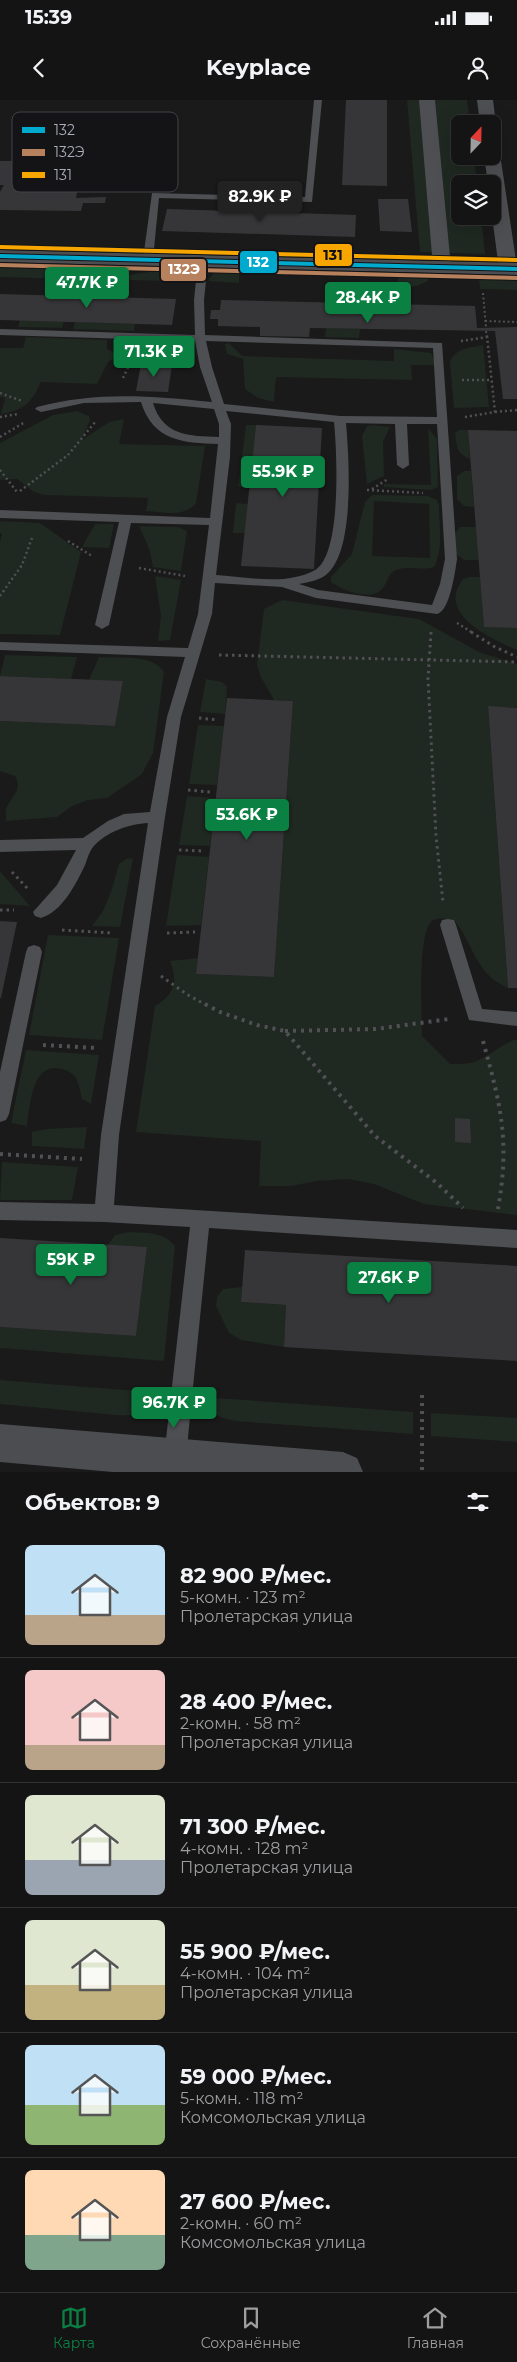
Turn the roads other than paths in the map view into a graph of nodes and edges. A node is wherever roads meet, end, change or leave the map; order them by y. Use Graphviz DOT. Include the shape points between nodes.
graph roads {
  1 [pos="318,100"];
  2 [pos="427,100"];
  3 [pos="485,100"];
  4 [pos="487,115"];
  5 [pos="494,165"];
  6 [pos="0,256"];
  7 [pos="148,259"];
  8 [pos="203,261"];
  9 [pos="442,267"];
  10 [pos="513,269"];
  11 [pos="0,332"];
  12 [pos="200,338"];
  13 [pos="146,400"];
  14 [pos="220,406"];
  15 [pos="41,409"];
  16 [pos="340,419"];
  17 [pos="401,420"];
  18 [pos="442,421"];
  19 [pos="225,441"];
  20 [pos="403,466"];
  21 [pos="0,514"];
  22 [pos="126,518"];
  23 [pos="217,522"];
  24 [pos="210,579"];
  25 [pos="283,583"];
  26 [pos="102,625"];
  27 [pos="0,646"];
  28 [pos="194,654"];
  29 [pos="156,817"];
  30 [pos="86,844"];
  31 [pos="0,846"];
  32 [pos="41,912"];
  33 [pos="448,925"];
  34 [pos="34,952"];
  35 [pos="517,1019"];
  36 [pos="0,1114"];
  37 [pos="0,1210"];
  38 [pos="104,1213"];
  39 [pos="200,1219"];
  40 [pos="517,1239"];
  41 [pos="0,1443"];
  42 [pos="175,1457"];
  43 [pos="343,1472"];
  1 -- 7 [label="lane" via="309,200 155,195"];
  2 -- 9 [label="street"];
  3 -- 4 [label="street"];
  5 -- 10 [label="street"];
  6 -- 7 [label="street"];
  7 -- 8 [label="street"];
  8 -- 9 [label="street"];
  8 -- 12 [label="lane"];
  9 -- 10 [label="street"];
  11 -- 12 [label="lane"];
  12 -- 14 [label="lane"];
  12 -- 18 [label="lane" via="438,345"];
  13 -- 14 [label="lane"];
  13 -- 15 [label="lane" via="84,400"];
  13 -- 19 [label="lane" via="150,417 162,430 183,437"];
  14 -- 16 [label="lane"];
  14 -- 19 [label="lane"];
  16 -- 17 [label="lane"];
  16 -- 25 [label="lane" via="342,449 337,548 329,564 318,574"];
  17 -- 18 [label="lane"];
  17 -- 20 [label="lane"];
  18 -- 25 [label="lane" via="450,570 437,610 316,594"];
  19 -- 23 [label="lane"];
  21 -- 22 [label="lane"];
  22 -- 23 [label="lane"];
  22 -- 26 [label="lane"];
  23 -- 24 [label="lane"];
  24 -- 25 [label="lane"];
  24 -- 28 [label="lane"];
  27 -- 28 [label="lane"];
  28 -- 29 [label="lane" via="174,717"];
  29 -- 30 [label="lane" via="129,818"];
  29 -- 38 [label="lane" via="108,1160"];
  30 -- 31 [label="lane"];
  30 -- 32 [label="lane" via="65,889"];
  33 -- 35 [label="lane" via="475,1015"];
  34 -- 36 [label="lane"];
  37 -- 38 [label="lane"];
  38 -- 39 [label="lane"];
  39 -- 40 [label="lane"];
  39 -- 42 [label="lane"];
  41 -- 42 [label="street"];
  42 -- 43 [label="street"];
}
